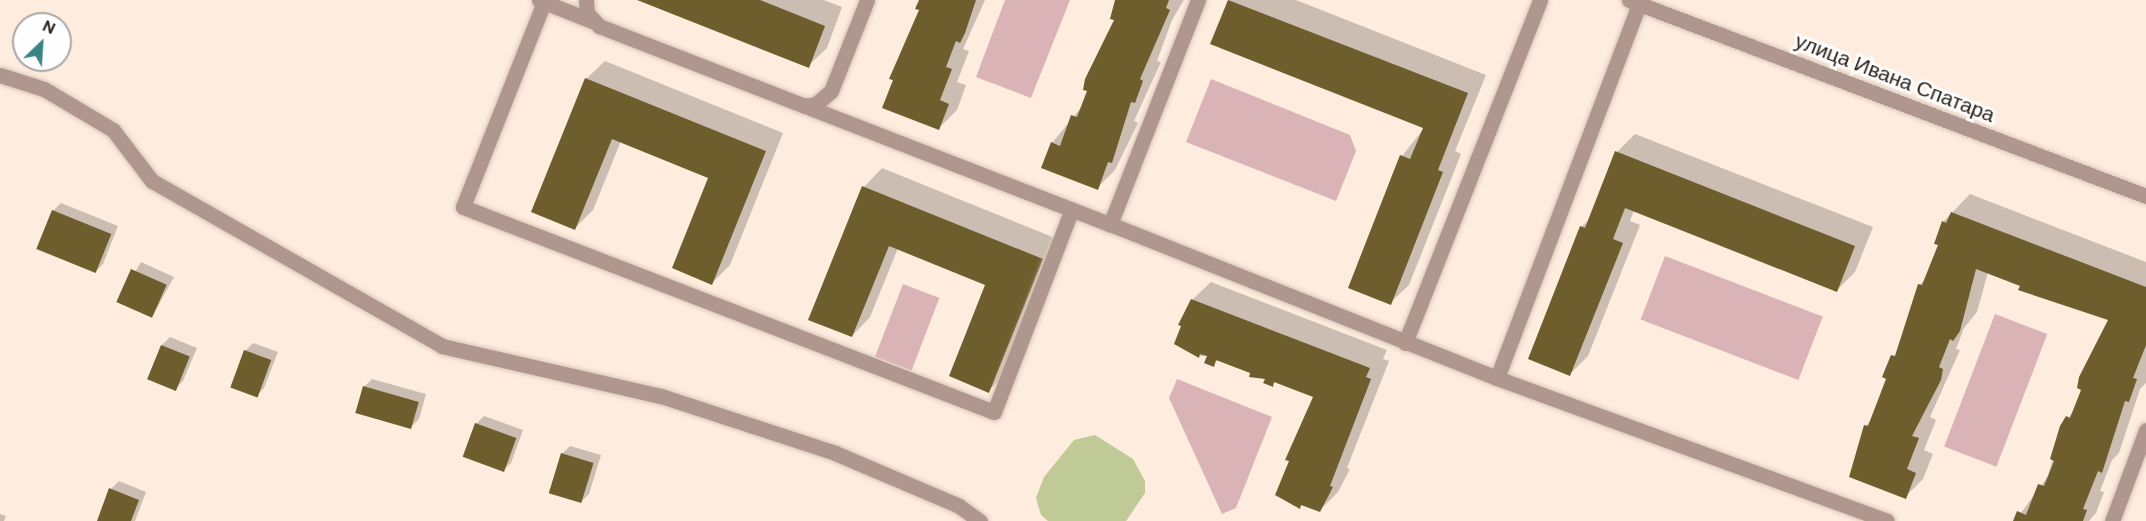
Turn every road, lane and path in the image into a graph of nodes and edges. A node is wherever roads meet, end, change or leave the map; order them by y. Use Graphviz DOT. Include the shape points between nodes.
graph roads {
  1 [pos="586,0"];
  2 [pos="867,0"];
  3 [pos="1198,0"];
  4 [pos="1540,0"];
  5 [pos="541,1"];
  6 [pos="1634,2"];
  7 [pos="592,21"];
  8 [pos="0,75"];
  9 [pos="805,106"];
  10 [pos="2146,196"];
  11 [pos="1072,209"];
  12 [pos="1110,224"];
  13 [pos="1404,343"];
  14 [pos="1497,378"];
  15 [pos="2146,430"];
  16 [pos="980,521"];
  17 [pos="1887,521"];
  18 [pos="2112,521"];
  1 -- 7 [label="street"];
  2 -- 9 [label="street" via="831,92 816,105"];
  3 -- 12 [label="street"];
  4 -- 13 [label="street"];
  5 -- 7 [label="street"];
  5 -- 11 [label="street" via="463,207 994,412"];
  6 -- 10 [label="street, улица Ивана Спатара"];
  6 -- 14 [label="street"];
  7 -- 9 [label="street"];
  8 -- 16 [label="street" via="44,89 113,130 152,181 442,346 661,396 836,453 959,506"];
  9 -- 11 [label="street"];
  11 -- 12 [label="street"];
  12 -- 13 [label="street"];
  13 -- 14 [label="street"];
  14 -- 17 [label="street"];
  15 -- 18 [label="street"];
}
